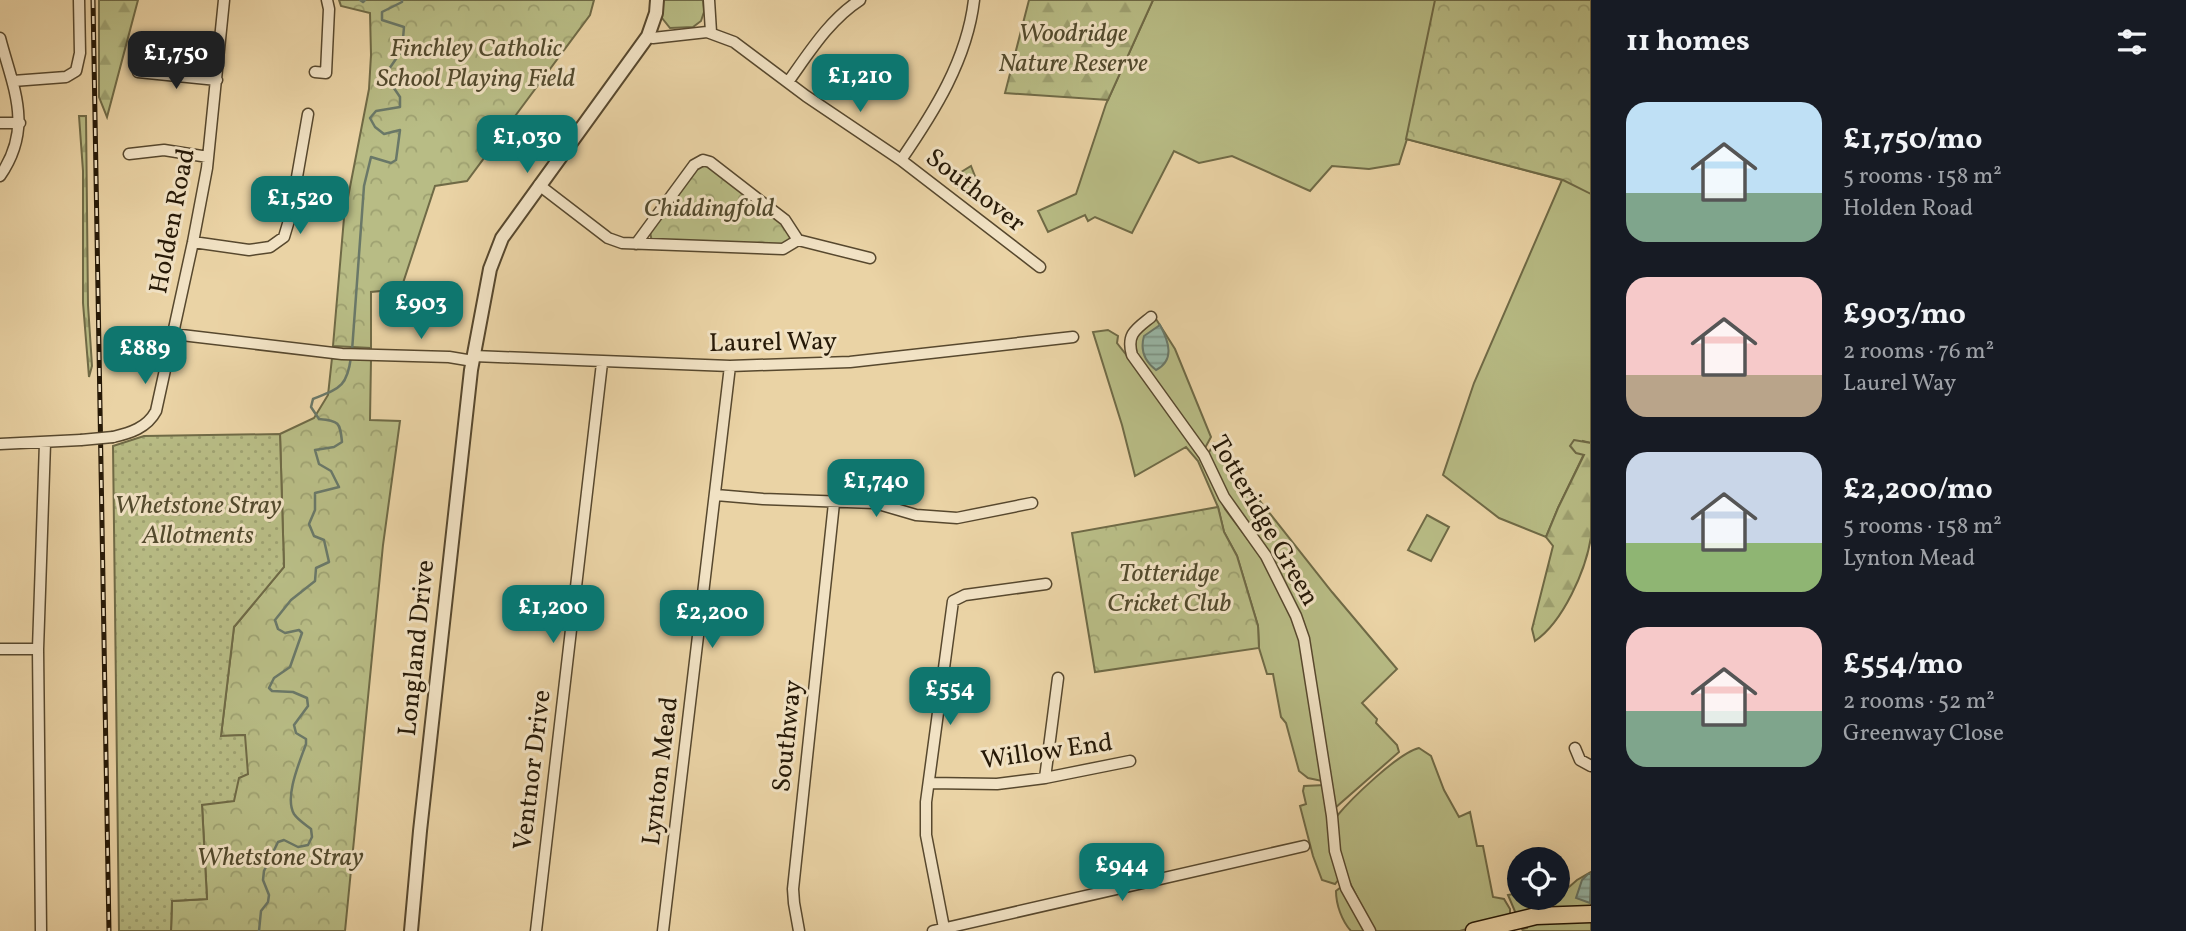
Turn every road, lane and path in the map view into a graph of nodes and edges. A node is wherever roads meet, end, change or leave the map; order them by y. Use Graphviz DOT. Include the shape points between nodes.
graph roads {
  1 [pos="79,0"];
  2 [pos="224,0"];
  3 [pos="327,0"];
  4 [pos="657,0"];
  5 [pos="709,0"];
  6 [pos="860,0"];
  7 [pos="974,0"];
  8 [pos="711,32"];
  9 [pos="648,36"];
  10 [pos="0,38"];
  11 [pos="3,61"];
  12 [pos="138,72"];
  13 [pos="315,72"];
  14 [pos="217,80"];
  15 [pos="13,81"];
  16 [pos="788,82"];
  17 [pos="308,114"];
  18 [pos="0,123"];
  19 [pos="20,123"];
  20 [pos="129,154"];
  21 [pos="208,157"];
  22 [pos="901,160"];
  23 [pos="0,176"];
  24 [pos="540,186"];
  25 [pos="798,240"];
  26 [pos="193,242"];
  27 [pos="636,244"];
  28 [pos="870,258"];
  29 [pos="1040,267"];
  30 [pos="1151,317"];
  31 [pos="173,334"];
  32 [pos="1073,337"];
  33 [pos="473,362"];
  34 [pos="602,363"];
  35 [pos="730,366"];
  36 [pos="45,443"];
  37 [pos="0,444"];
  38 [pos="716,495"];
  39 [pos="834,503"];
  40 [pos="1032,503"];
  41 [pos="1046,584"];
  42 [pos="0,649"];
  43 [pos="38,649"];
  44 [pos="1058,678"];
  45 [pos="1575,748"];
  46 [pos="1130,761"];
  47 [pos="1591,766"];
  48 [pos="1045,778"];
  49 [pos="929,783"];
  50 [pos="1304,846"];
  51 [pos="1591,914"];
  52 [pos="944,928"];
  53 [pos="41,931"];
  54 [pos="411,931"];
  55 [pos="536,931"];
  56 [pos="663,931"];
  57 [pos="799,931"];
  58 [pos="933,931"];
  59 [pos="1370,931"];
  60 [pos="1474,931"];
  1 -- 15 [label="street" via="76,71 66,77"];
  2 -- 14 [label="street, Holden Road"];
  3 -- 13 [label="street" via="326,73"];
  4 -- 9 [label="street"];
  5 -- 8 [label="street"];
  6 -- 16 [label="street" via="824,33"];
  7 -- 22 [label="street" via="948,84"];
  8 -- 9 [label="street"];
  8 -- 16 [label="street, Southover"];
  9 -- 24 [label="street, Longland Drive"];
  10 -- 11 [label="street"];
  11 -- 15 [label="street"];
  12 -- 14 [label="street"];
  14 -- 21 [label="street, Holden Road"];
  15 -- 19 [label="street"];
  16 -- 22 [label="street, Southover"];
  17 -- 26 [label="street" via="284,237 270,247 249,250"];
  18 -- 19 [label="street"];
  19 -- 23 [label="street" via="13,154"];
  20 -- 21 [label="street" via="163,150"];
  21 -- 26 [label="street, Holden Road"];
  22 -- 29 [label="street, Southover"];
  24 -- 27 [label="street" via="608,238"];
  24 -- 33 [label="street, Longland Drive" via="495,252"];
  25 -- 27 [label="street" via="783,249"];
  25 -- 27 [label="street" via="785,220 703,160 694,165"];
  25 -- 28 [label="street"];
  26 -- 31 [label="street, Holden Road"];
  30 -- 59 [label="street, Totteridge Green" via="1132,335 1132,355 1204,455 1224,497 1266,556 1304,639 1335,851 1346,888"];
  31 -- 33 [label="street, Laurel Way" via="342,354 449,357"];
  31 -- 36 [label="street, Holden Road, bridge" via="152,418 138,429 113,437"];
  32 -- 35 [label="street, Laurel Way" via="850,362"];
  33 -- 34 [label="street, Laurel Way"];
  33 -- 54 [label="street, Longland Drive"];
  34 -- 35 [label="street, Laurel Way"];
  34 -- 55 [label="street, Ventnor Drive"];
  35 -- 38 [label="street, Lynton Mead"];
  36 -- 37 [label="street, Holden Road"];
  36 -- 43 [label="street"];
  38 -- 39 [label="street"];
  38 -- 56 [label="street, Lynton Mead"];
  39 -- 40 [label="street" via="875,503 916,515 957,518"];
  39 -- 57 [label="street, Southway" via="793,889"];
  41 -- 49 [label="street" via="965,595 953,601"];
  42 -- 43 [label="street"];
  43 -- 53 [label="street"];
  44 -- 48 [label="street"];
  45 -- 47 [label="street" via="1580,760"];
  46 -- 48 [label="street, Willow End"];
  48 -- 49 [label="street, Willow End" via="997,784"];
  49 -- 52 [label="street" via="926,835"];
  50 -- 52 [label="street"];
  51 -- 60 [label="main road" via="1535,916"];
  52 -- 58 [label="street"];
}
